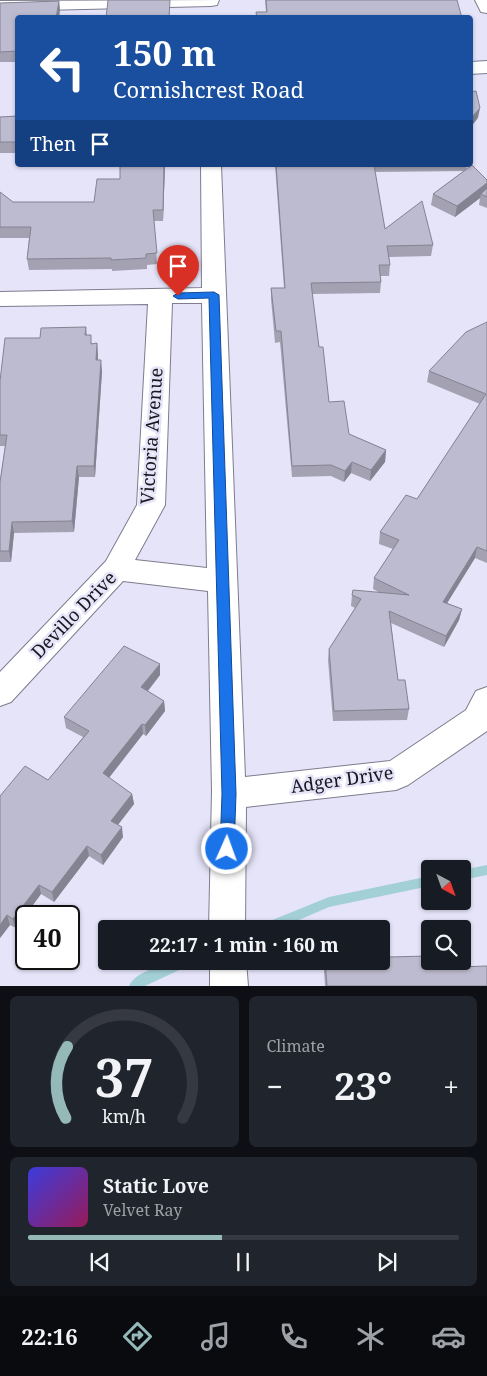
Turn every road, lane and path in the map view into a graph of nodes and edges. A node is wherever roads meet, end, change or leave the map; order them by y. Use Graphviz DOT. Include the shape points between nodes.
graph roads {
  1 [pos="484,0"];
  2 [pos="0,6"];
  3 [pos="211,6"];
  4 [pos="487,8"];
  5 [pos="487,67"];
  6 [pos="473,68"];
  7 [pos="211,167"];
  8 [pos="214,295"];
  9 [pos="160,296"];
  10 [pos="0,299"];
  11 [pos="116,569"];
  12 [pos="221,581"];
  13 [pos="0,693"];
  14 [pos="487,700"];
  15 [pos="229,794"];
  16 [pos="227,920"];
  17 [pos="228,970"];
  18 [pos="229,986"];
  1 -- 4 [label="street"];
  2 -- 3 [label="street"];
  5 -- 6 [label="street"];
  7 -- 8 [label="street"];
  8 -- 9 [label="street"];
  8 -- 12 [label="street"];
  9 -- 10 [label="street"];
  9 -- 11 [label="street, Victoria Avenue" via="151,505"];
  11 -- 12 [label="street, Devillo Drive"];
  11 -- 13 [label="street, Devillo Drive"];
  12 -- 15 [label="street"];
  14 -- 15 [label="street, Adger Drive" via="477,720 396,775"];
  15 -- 16 [label="street"];
  17 -- 18 [label="street"];
}
